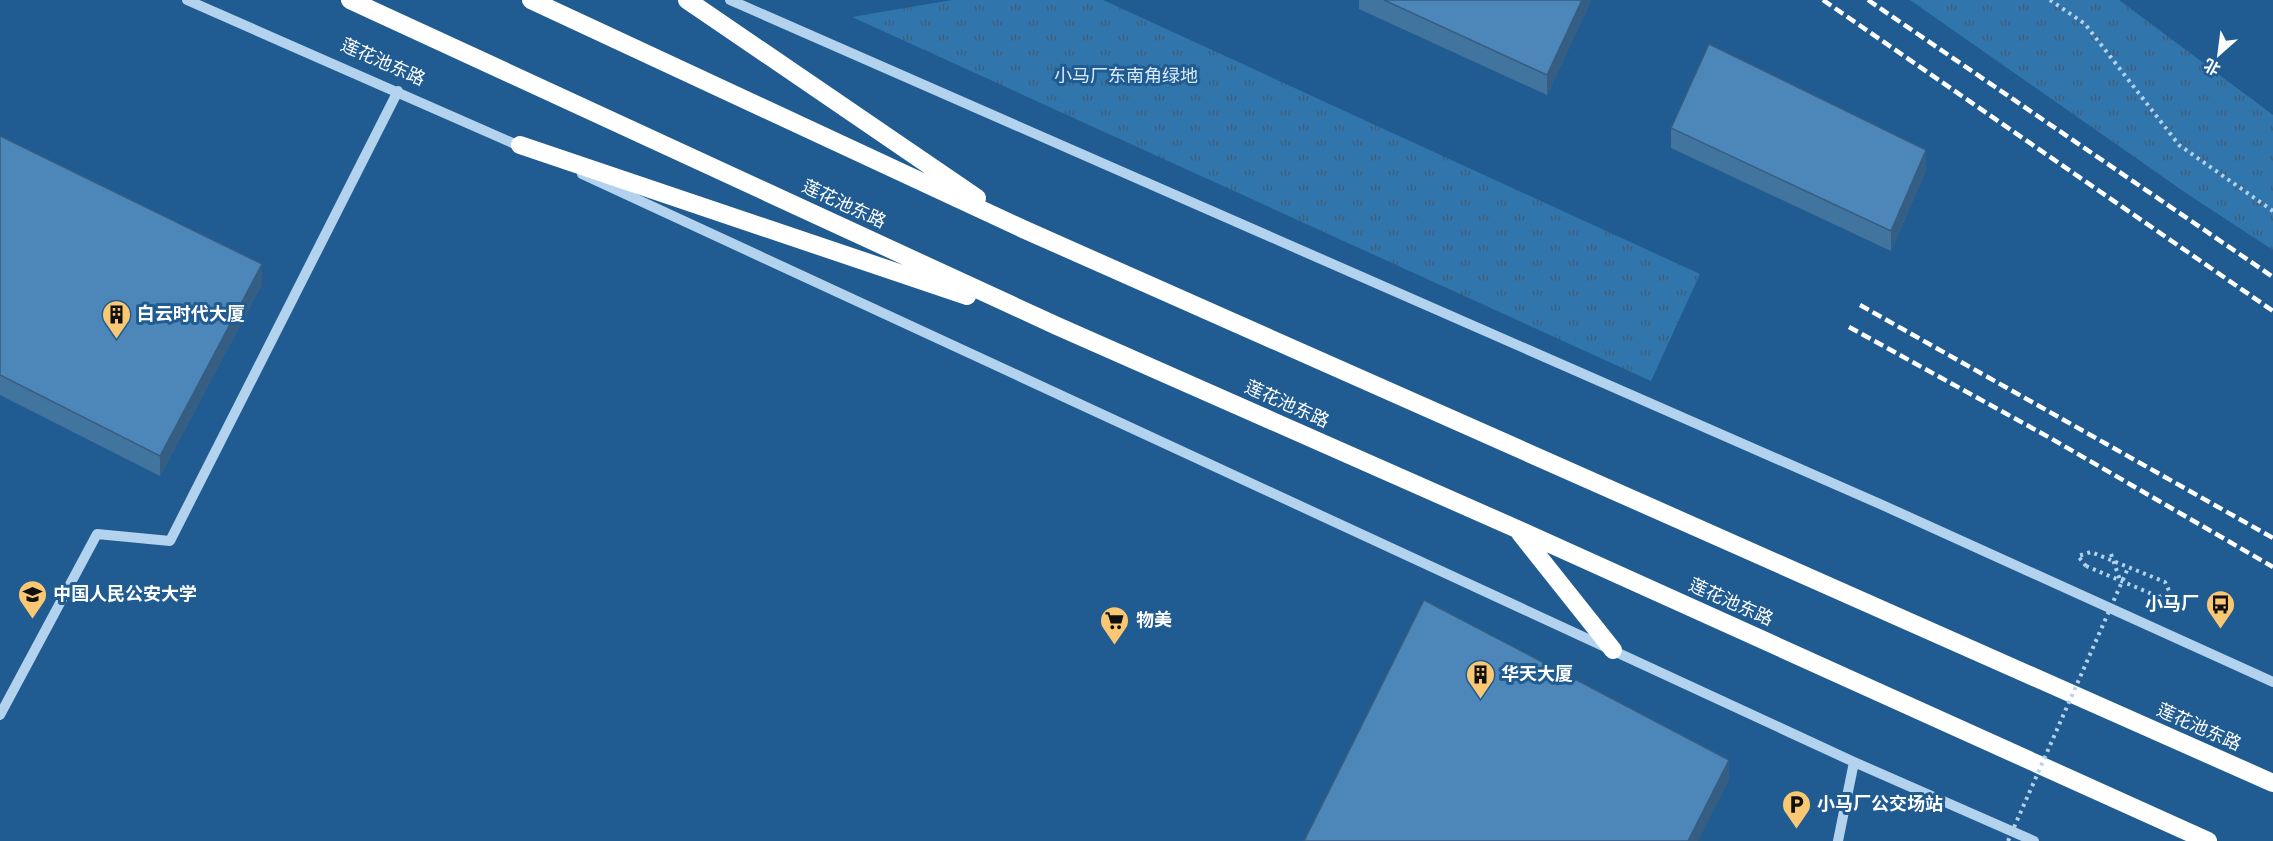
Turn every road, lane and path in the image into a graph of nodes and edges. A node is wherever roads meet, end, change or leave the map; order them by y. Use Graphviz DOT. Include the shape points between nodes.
graph roads {
  1 [pos="186,0"];
  2 [pos="351,0"];
  3 [pos="531,0"];
  4 [pos="687,0"];
  5 [pos="730,0"];
  6 [pos="2050,0"];
  7 [pos="398,91"];
  8 [pos="520,146"];
  9 [pos="2273,211"];
  10 [pos="1023,229"];
  11 [pos="1057,326"];
  12 [pos="1517,529"];
  13 [pos="2111,554"];
  14 [pos="2128,568"];
  15 [pos="2121,581"];
  16 [pos="1613,650"];
  17 [pos="2273,682"];
  18 [pos="0,715"];
  19 [pos="1854,762"];
  20 [pos="2273,783"];
  21 [pos="1838,841"];
  22 [pos="2008,841"];
  23 [pos="2034,841"];
  24 [pos="2208,841"];
  1 -- 7 [label="street, 莲花池东路"];
  2 -- 11 [label="highway, 莲花池东路"];
  3 -- 10 [label="highway, 莲花池东路"];
  4 -- 10 [label="highway"];
  5 -- 17 [label="street" via="1880,504"];
  6 -- 9 [label="path" via="2085,24 2179,145"];
  7 -- 8 [label="street, 莲花池东路"];
  7 -- 18 [label="street" via="170,541 97,534"];
  8 -- 11 [label="highway"];
  8 -- 16 [label="street, 莲花池东路"];
  10 -- 20 [label="highway, 莲花池东路"];
  11 -- 12 [label="highway, 莲花池东路"];
  12 -- 16 [label="highway"];
  12 -- 24 [label="highway, 莲花池东路"];
  13 -- 15 [label="path"];
  14 -- 15 [label="path, bridge" via="2165,582 2170,593 2159,597"];
  14 -- 15 [label="path, bridge" via="2091,552 2078,556 2086,566"];
  14 -- 22 [label="path, bridge"];
  16 -- 19 [label="street, 莲花池东路"];
  19 -- 21 [label="street"];
  19 -- 23 [label="street, 莲花池东路"];
}
